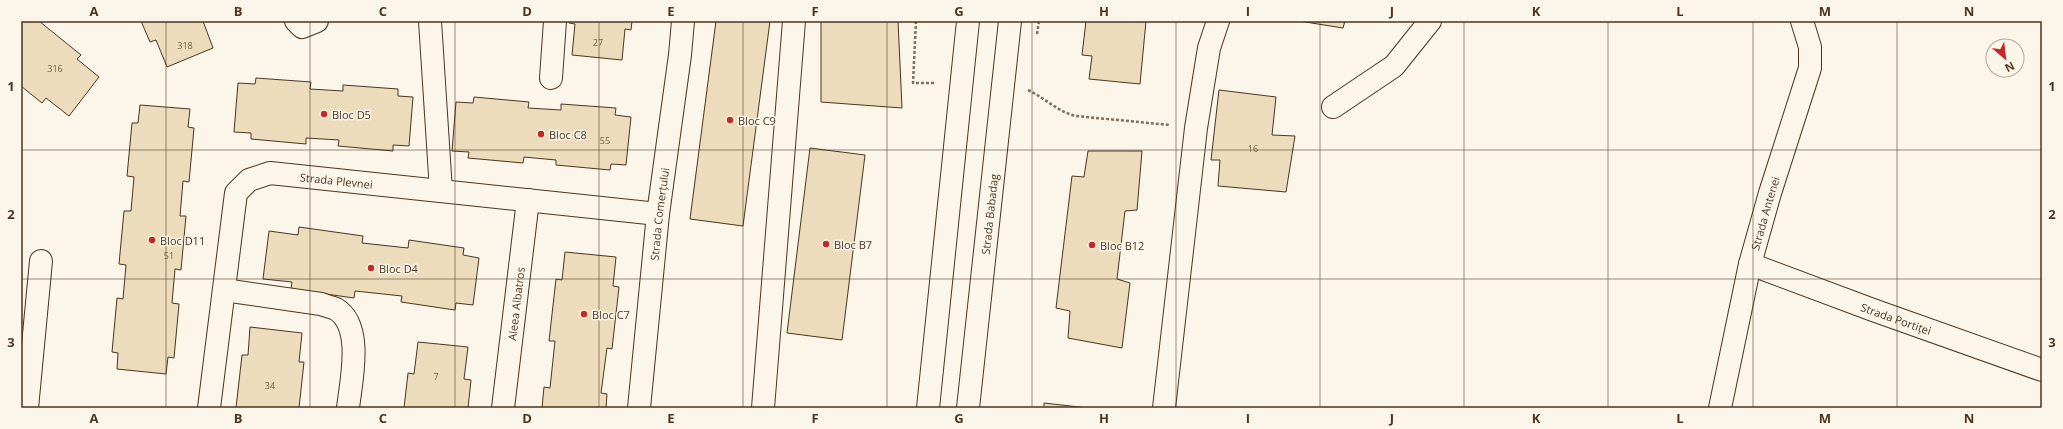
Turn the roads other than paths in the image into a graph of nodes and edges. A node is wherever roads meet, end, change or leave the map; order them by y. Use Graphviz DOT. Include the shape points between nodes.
graph roads {
  1 [pos="296,21"];
  2 [pos="318,21"];
  3 [pos="430,21"];
  4 [pos="555,21"];
  5 [pos="683,21"];
  6 [pos="794,21"];
  7 [pos="968,21"];
  8 [pos="1010,21"];
  9 [pos="1218,21"];
  10 [pos="1430,21"];
  11 [pos="1802,21"];
  12 [pos="551,78"];
  13 [pos="1333,107"];
  14 [pos="441,191"];
  15 [pos="528,200"];
  16 [pos="658,214"];
  17 [pos="41,261"];
  18 [pos="1750,264"];
  19 [pos="224,290"];
  20 [pos="2042,370"];
  21 [pos="27,408"];
  22 [pos="209,408"];
  23 [pos="348,408"];
  24 [pos="503,408"];
  25 [pos="639,408"];
  26 [pos="763,408"];
  27 [pos="928,408"];
  28 [pos="968,408"];
  29 [pos="1164,408"];
  30 [pos="1720,408"];
  1 -- 2 [label="street" via="302,27"];
  3 -- 14 [label="street"];
  4 -- 12 [label="street"];
  5 -- 16 [label="street, Strada Comerțului"];
  6 -- 26 [label="street"];
  7 -- 27 [label="street"];
  8 -- 28 [label="street, Strada Babadag"];
  9 -- 29 [label="street" via="1209,48 1196,128"];
  10 -- 13 [label="street" via="1394,66"];
  11 -- 18 [label="street, Strada Antenei" via="1810,47 1810,68"];
  14 -- 15 [label="street, Strada Plevnei"];
  14 -- 19 [label="street, Strada Plevnei" via="270,173 249,180 236,193"];
  15 -- 16 [label="street, Strada Plevnei"];
  15 -- 24 [label="street, Aleea Albatros"];
  16 -- 25 [label="street, Strada Comerțului"];
  17 -- 21 [label="street"];
  18 -- 20 [label="street, Strada Portiței"];
  18 -- 30 [label="street, Strada Antenei"];
  19 -- 22 [label="street, Strada Plevnei"];
  19 -- 23 [label="street" via="321,304 336,310 346,320 352,336 354,353"];
}
